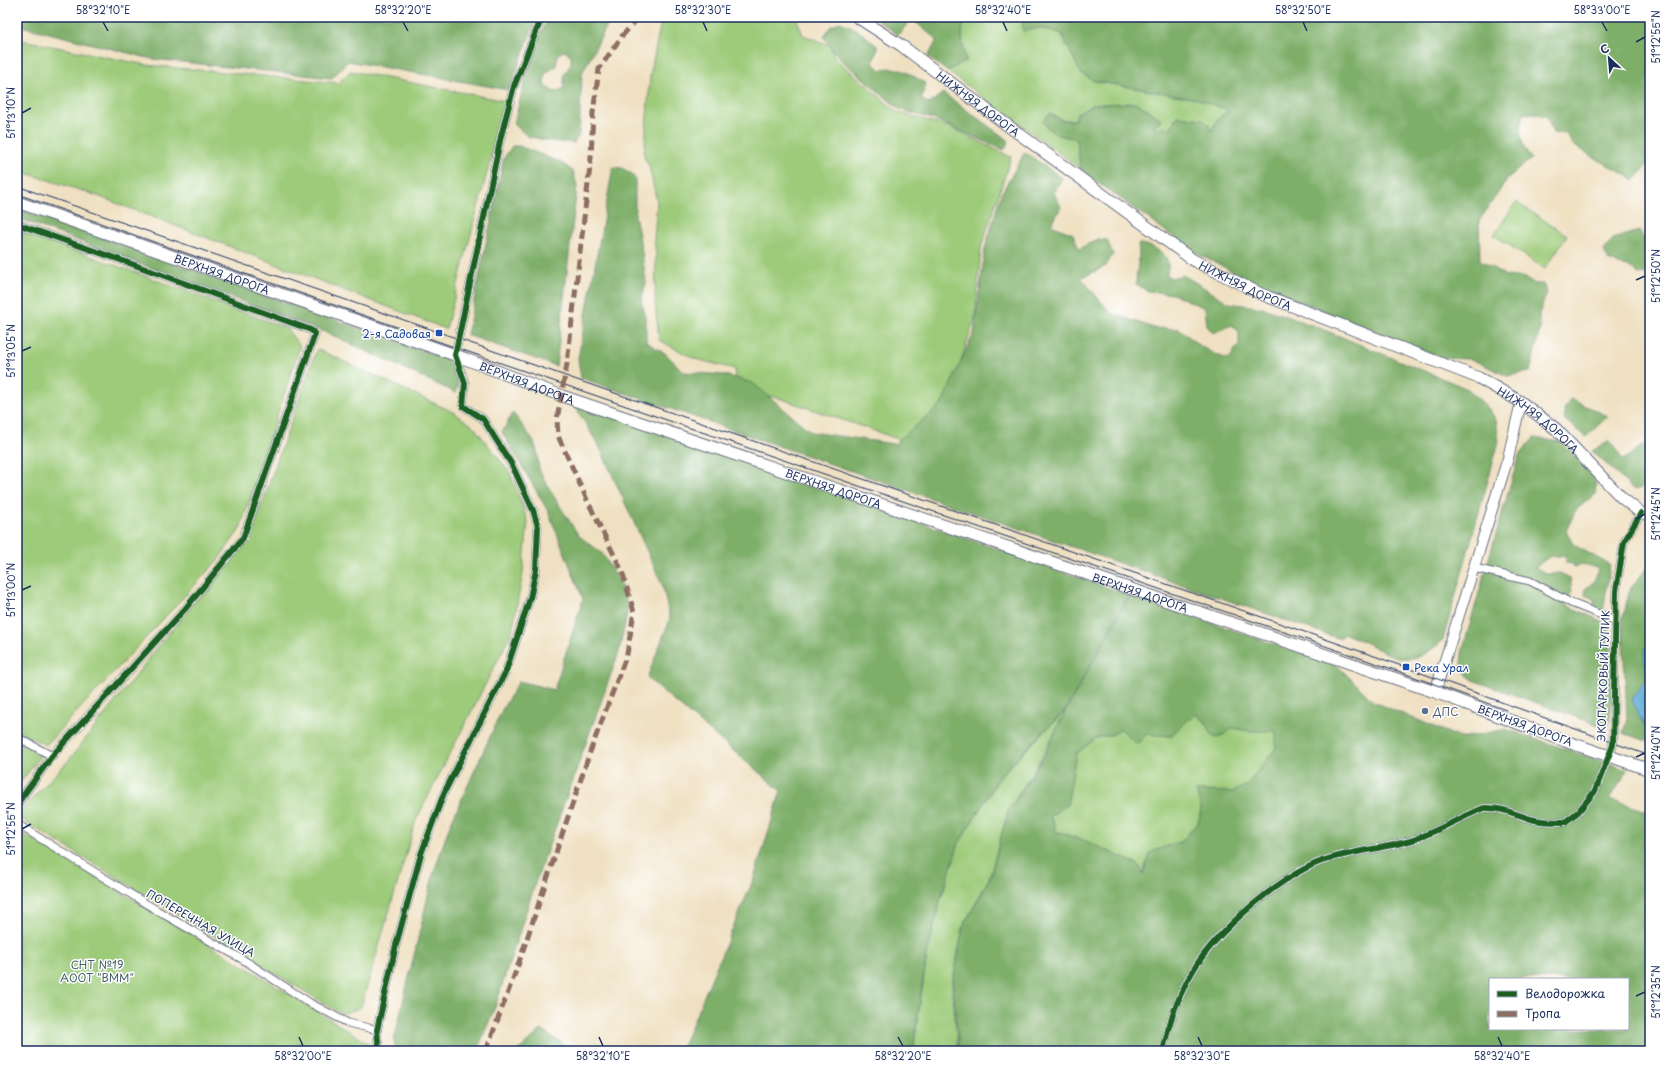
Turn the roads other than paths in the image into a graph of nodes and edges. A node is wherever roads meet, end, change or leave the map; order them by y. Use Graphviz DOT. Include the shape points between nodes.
graph roads {
  1 [pos="542,17"];
  2 [pos="857,17"];
  3 [pos="17,202"];
  4 [pos="17,224"];
  5 [pos="455,355"];
  6 [pos="1521,402"];
  7 [pos="1645,514"];
  8 [pos="1474,568"];
  9 [pos="1614,620"];
  10 [pos="1435,692"];
  11 [pos="17,737"];
  12 [pos="52,756"];
  13 [pos="1650,770"];
  14 [pos="17,804"];
  15 [pos="17,824"];
  16 [pos="377,1030"];
  17 [pos="379,1051"];
  18 [pos="1163,1051"];
  1 -- 5 [label="street" via="514,86"];
  2 -- 6 [label="main road, НИЖНЯЯ ДОРОГА" via="902,46 1192,260 1260,294 1479,378"];
  3 -- 5 [label="main road, ВЕРХНЯЯ ДОРОГА"];
  4 -- 12 [label="street" via="249,306 311,330 315,334 243,538 185,610"];
  5 -- 10 [label="main road, ВЕРХНЯЯ ДОРОГА" via="562,396"];
  5 -- 16 [label="street" via="465,383 463,406 483,419 512,466 533,510 538,527 536,570 530,598 506,671 444,793 421,854 396,945"];
  6 -- 7 [label="main road, НИЖНЯЯ ДОРОГА" via="1556,429 1622,498"];
  6 -- 8 [label="main road" via="1508,458"];
  7 -- 9 [label="street, ЭКОПАРКОВЫЙ ТУПИК" via="1624,542"];
  8 -- 9 [label="street" via="1530,581 1571,604"];
  8 -- 10 [label="main road"];
  9 -- 18 [label="street, ЭКОПАРКОВЫЙ ТУПИК" via="1613,745 1595,791 1578,812 1565,822 1547,822 1502,809 1484,808 1416,839 1322,861 1295,874 1243,913 1207,950 1183,989 1170,1020"];
  10 -- 13 [label="main road, ВЕРХНЯЯ ДОРОГА, bridge"];
  11 -- 12 [label="street"];
  12 -- 14 [label="street"];
  15 -- 16 [label="street, ПОПЕРЕЧНАЯ УЛИЦА" via="158,911 247,962 310,1003 348,1023"];
  16 -- 17 [label="street"];
}
